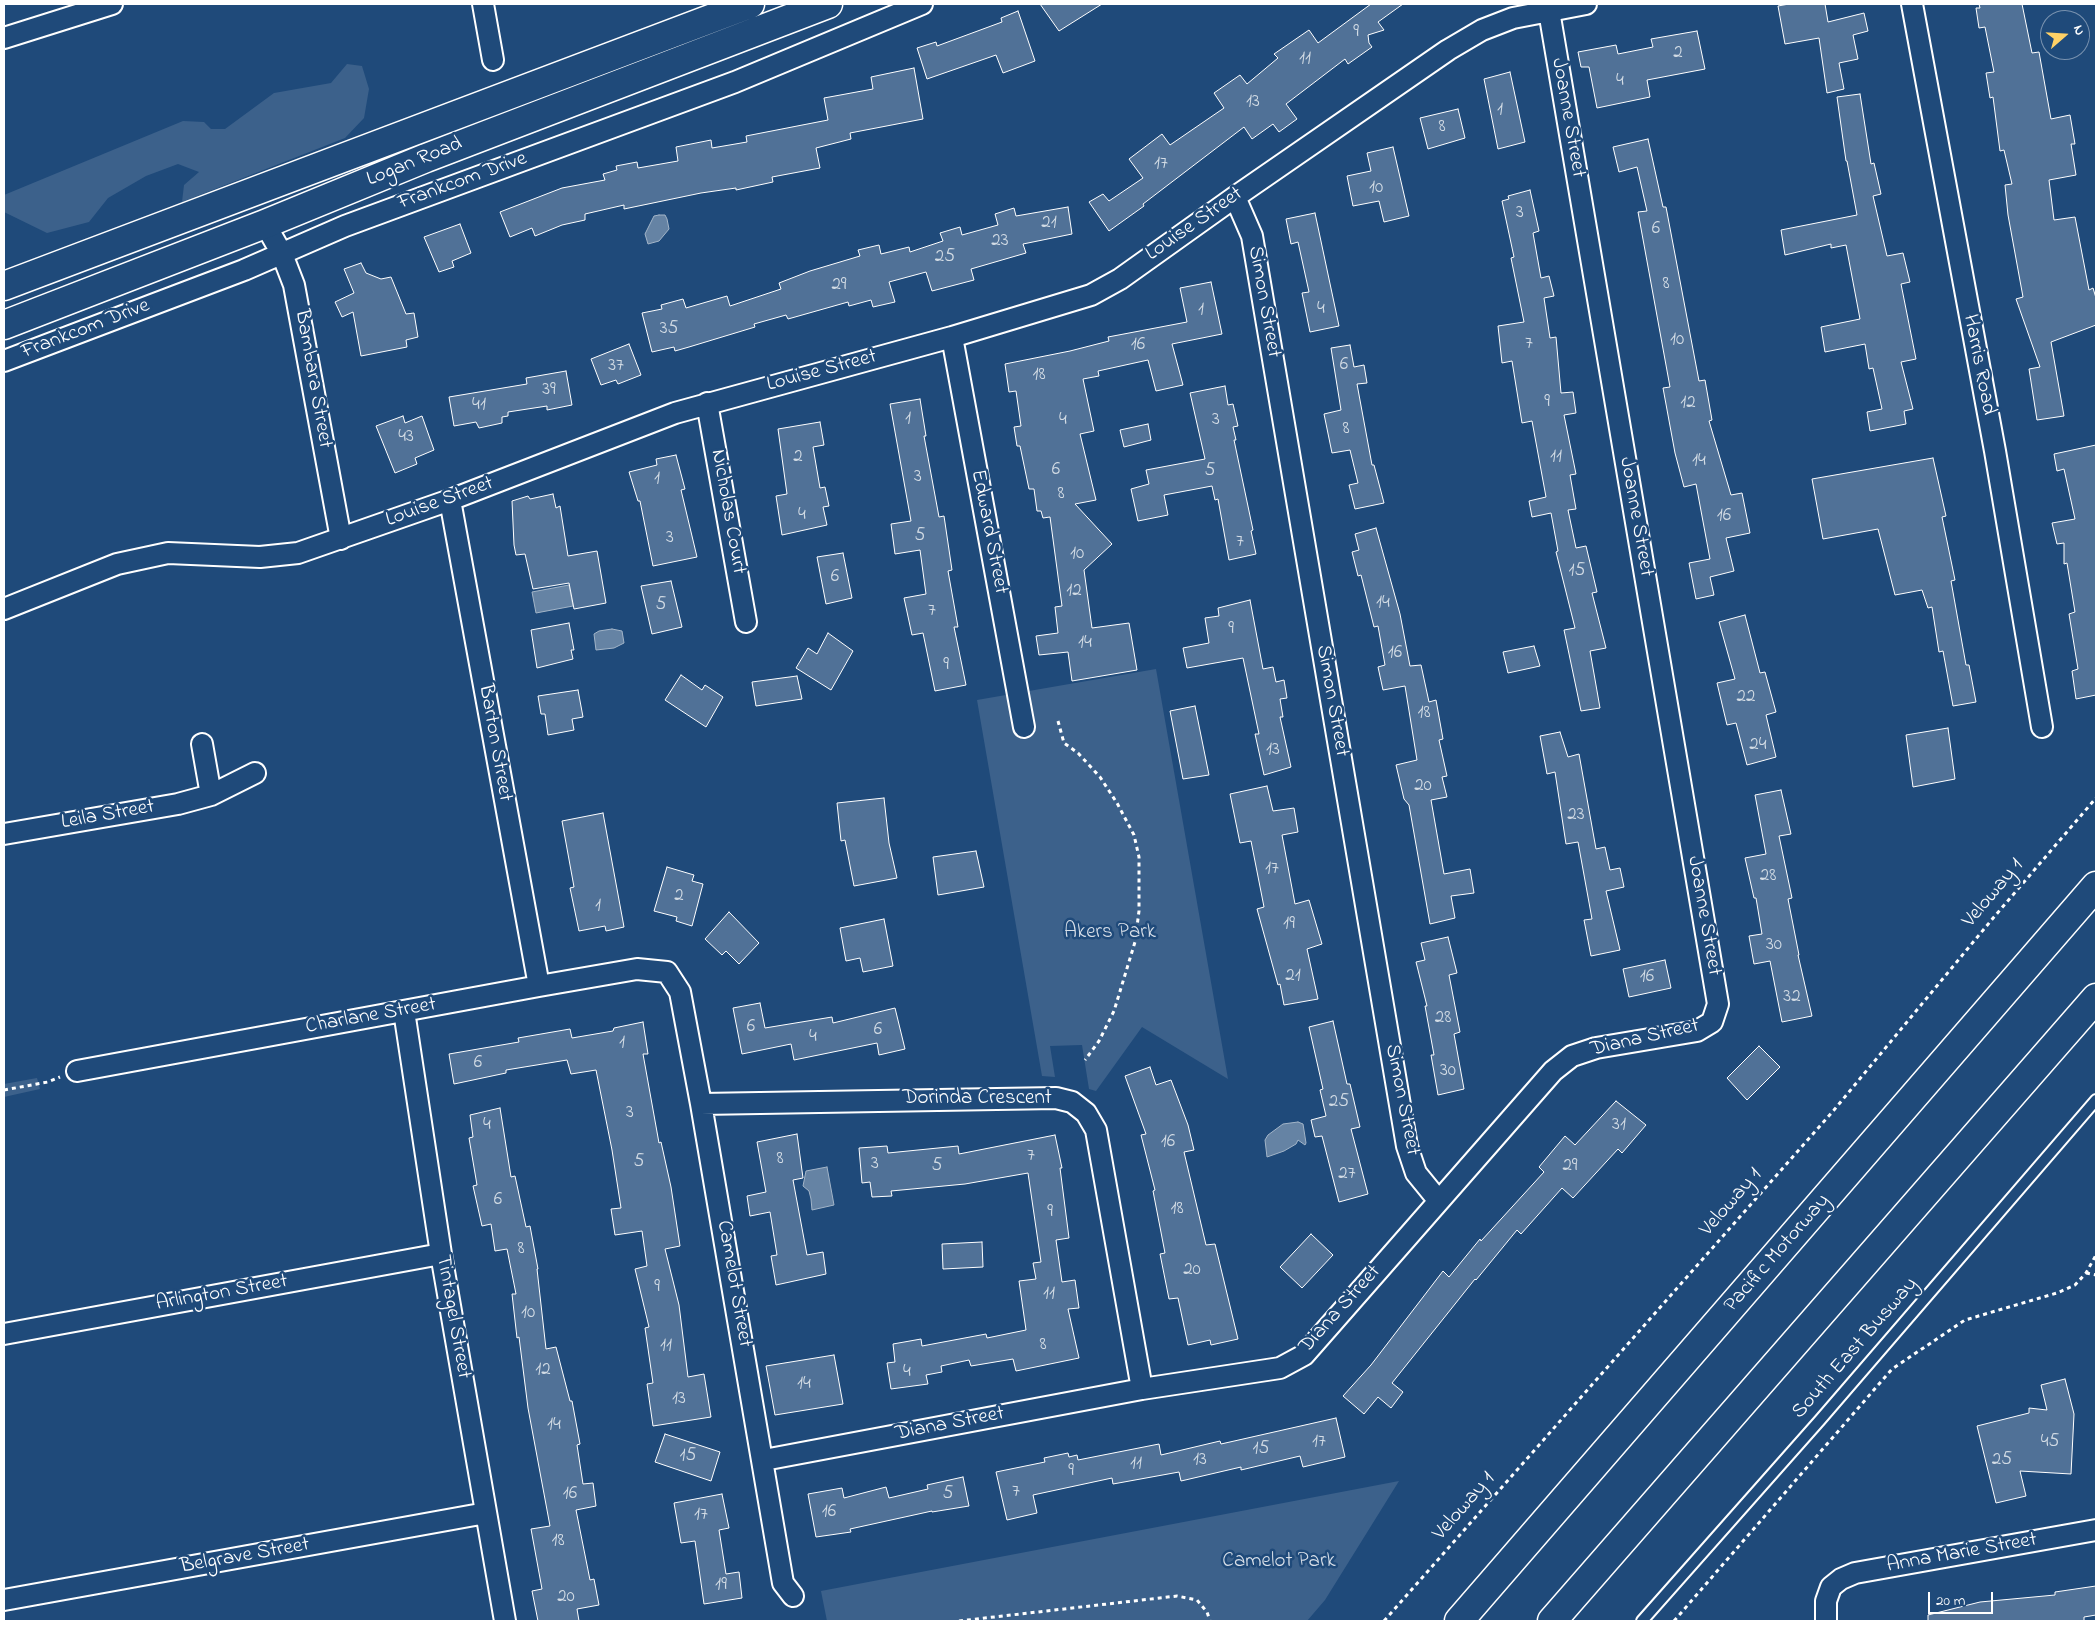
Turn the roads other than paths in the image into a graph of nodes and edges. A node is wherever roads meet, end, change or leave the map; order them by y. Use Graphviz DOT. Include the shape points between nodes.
graph roads {
  1 [pos="112,4"];
  2 [pos="483,4"];
  3 [pos="750,4"];
  4 [pos="828,4"];
  5 [pos="922,4"];
  6 [pos="1586,4"];
  7 [pos="1912,4"];
  8 [pos="1549,11"];
  9 [pos="4,38"];
  10 [pos="493,60"];
  11 [pos="1235,197"];
  12 [pos="265,224"];
  13 [pos="282,254"];
  14 [pos="4,286"];
  15 [pos="4,325"];
  16 [pos="952,337"];
  17 [pos="4,361"];
  18 [pos="707,403"];
  19 [pos="450,500"];
  20 [pos="340,539"];
  21 [pos="4,609"];
  22 [pos="746,622"];
  23 [pos="1024,727"];
  24 [pos="2042,727"];
  25 [pos="202,744"];
  26 [pos="255,773"];
  27 [pos="211,794"];
  28 [pos="4,834"];
  29 [pos="2096,886"];
  30 [pos="667,972"];
  31 [pos="539,986"];
  32 [pos="2096,998"];
  33 [pos="404,1011"];
  34 [pos="1712,1022"];
  35 [pos="76,1071"];
  36 [pos="2096,1100"];
  37 [pos="701,1104"];
  38 [pos="1438,1200"];
  39 [pos="440,1254"];
  40 [pos="4,1334"];
  41 [pos="1142,1389"];
  42 [pos="764,1460"];
  43 [pos="486,1514"];
  44 [pos="2096,1530"];
  45 [pos="793,1596"];
  46 [pos="4,1600"];
  47 [pos="505,1621"];
  48 [pos="1459,1621"];
  49 [pos="1552,1621"];
  50 [pos="1642,1621"];
  51 [pos="1826,1621"];
  1 -- 9 [label="street"];
  2 -- 10 [label="street"];
  3 -- 14 [label="main road, Logan Road"];
  4 -- 12 [label="main road, Logan Road" via="426,158"];
  5 -- 13 [label="street, Frankcom Drive" via="725,86 345,226"];
  6 -- 8 [label="street, Louise Street"];
  7 -- 24 [label="street, Harris Road" via="1995,451"];
  8 -- 11 [label="street, Louise Street" via="1513,18 1465,40"];
  8 -- 34 [label="street, Joanne Street" via="1718,1004"];
  11 -- 16 [label="street, Louise Street" via="1120,279 1091,295"];
  11 -- 38 [label="street, Simon Street" via="1252,236 1406,1146 1416,1173"];
  12 -- 13 [label="street, Bambara Street"];
  12 -- 15 [label="main road, Logan Road"];
  13 -- 17 [label="street, Frankcom Drive"];
  13 -- 20 [label="street, Bambara Street" via="298,302"];
  16 -- 18 [label="street, Louise Street"];
  16 -- 23 [label="street, Edward Street"];
  18 -- 19 [label="street, Louise Street"];
  18 -- 22 [label="street, Nicholas Court"];
  19 -- 20 [label="street, Louise Street"];
  19 -- 31 [label="street, Barton Street"];
  20 -- 21 [label="street, Louise Street" via="298,553 260,558 168,552 117,564"];
  25 -- 27 [label="street"];
  26 -- 27 [label="street, Leila Street"];
  27 -- 28 [label="street, Leila Street" via="178,804"];
  29 -- 48 [label="main road, Pacific Motorway"];
  30 -- 31 [label="street, Charlane Street" via="637,969"];
  30 -- 37 [label="street, Camelot Street" via="680,992"];
  31 -- 33 [label="street, Charlane Street"];
  32 -- 49 [label="main road"];
  33 -- 35 [label="street, Charlane Street"];
  33 -- 39 [label="street, Tintagel Street"];
  34 -- 38 [label="street, Diana Street" via="1696,1031 1596,1048 1572,1056 1553,1071"];
  36 -- 50 [label="lane, South East Busway"];
  37 -- 41 [label="street, Dorinda Crescent" via="1056,1098 1072,1102 1086,1113 1096,1130"];
  37 -- 42 [label="street, Camelot Street"];
  38 -- 41 [label="street, Diana Street" via="1304,1355 1280,1368"];
  39 -- 40 [label="street, Arlington Street"];
  39 -- 43 [label="street, Tintagel Street"];
  41 -- 42 [label="street, Diana Street"];
  42 -- 45 [label="street, Camelot Street" via="783,1583"];
  43 -- 46 [label="street, Belgrave Street"];
  43 -- 47 [label="street, Tintagel Street"];
  44 -- 51 [label="street, Anna Marie Street" via="1855,1573 1831,1587 1826,1601"];
}
